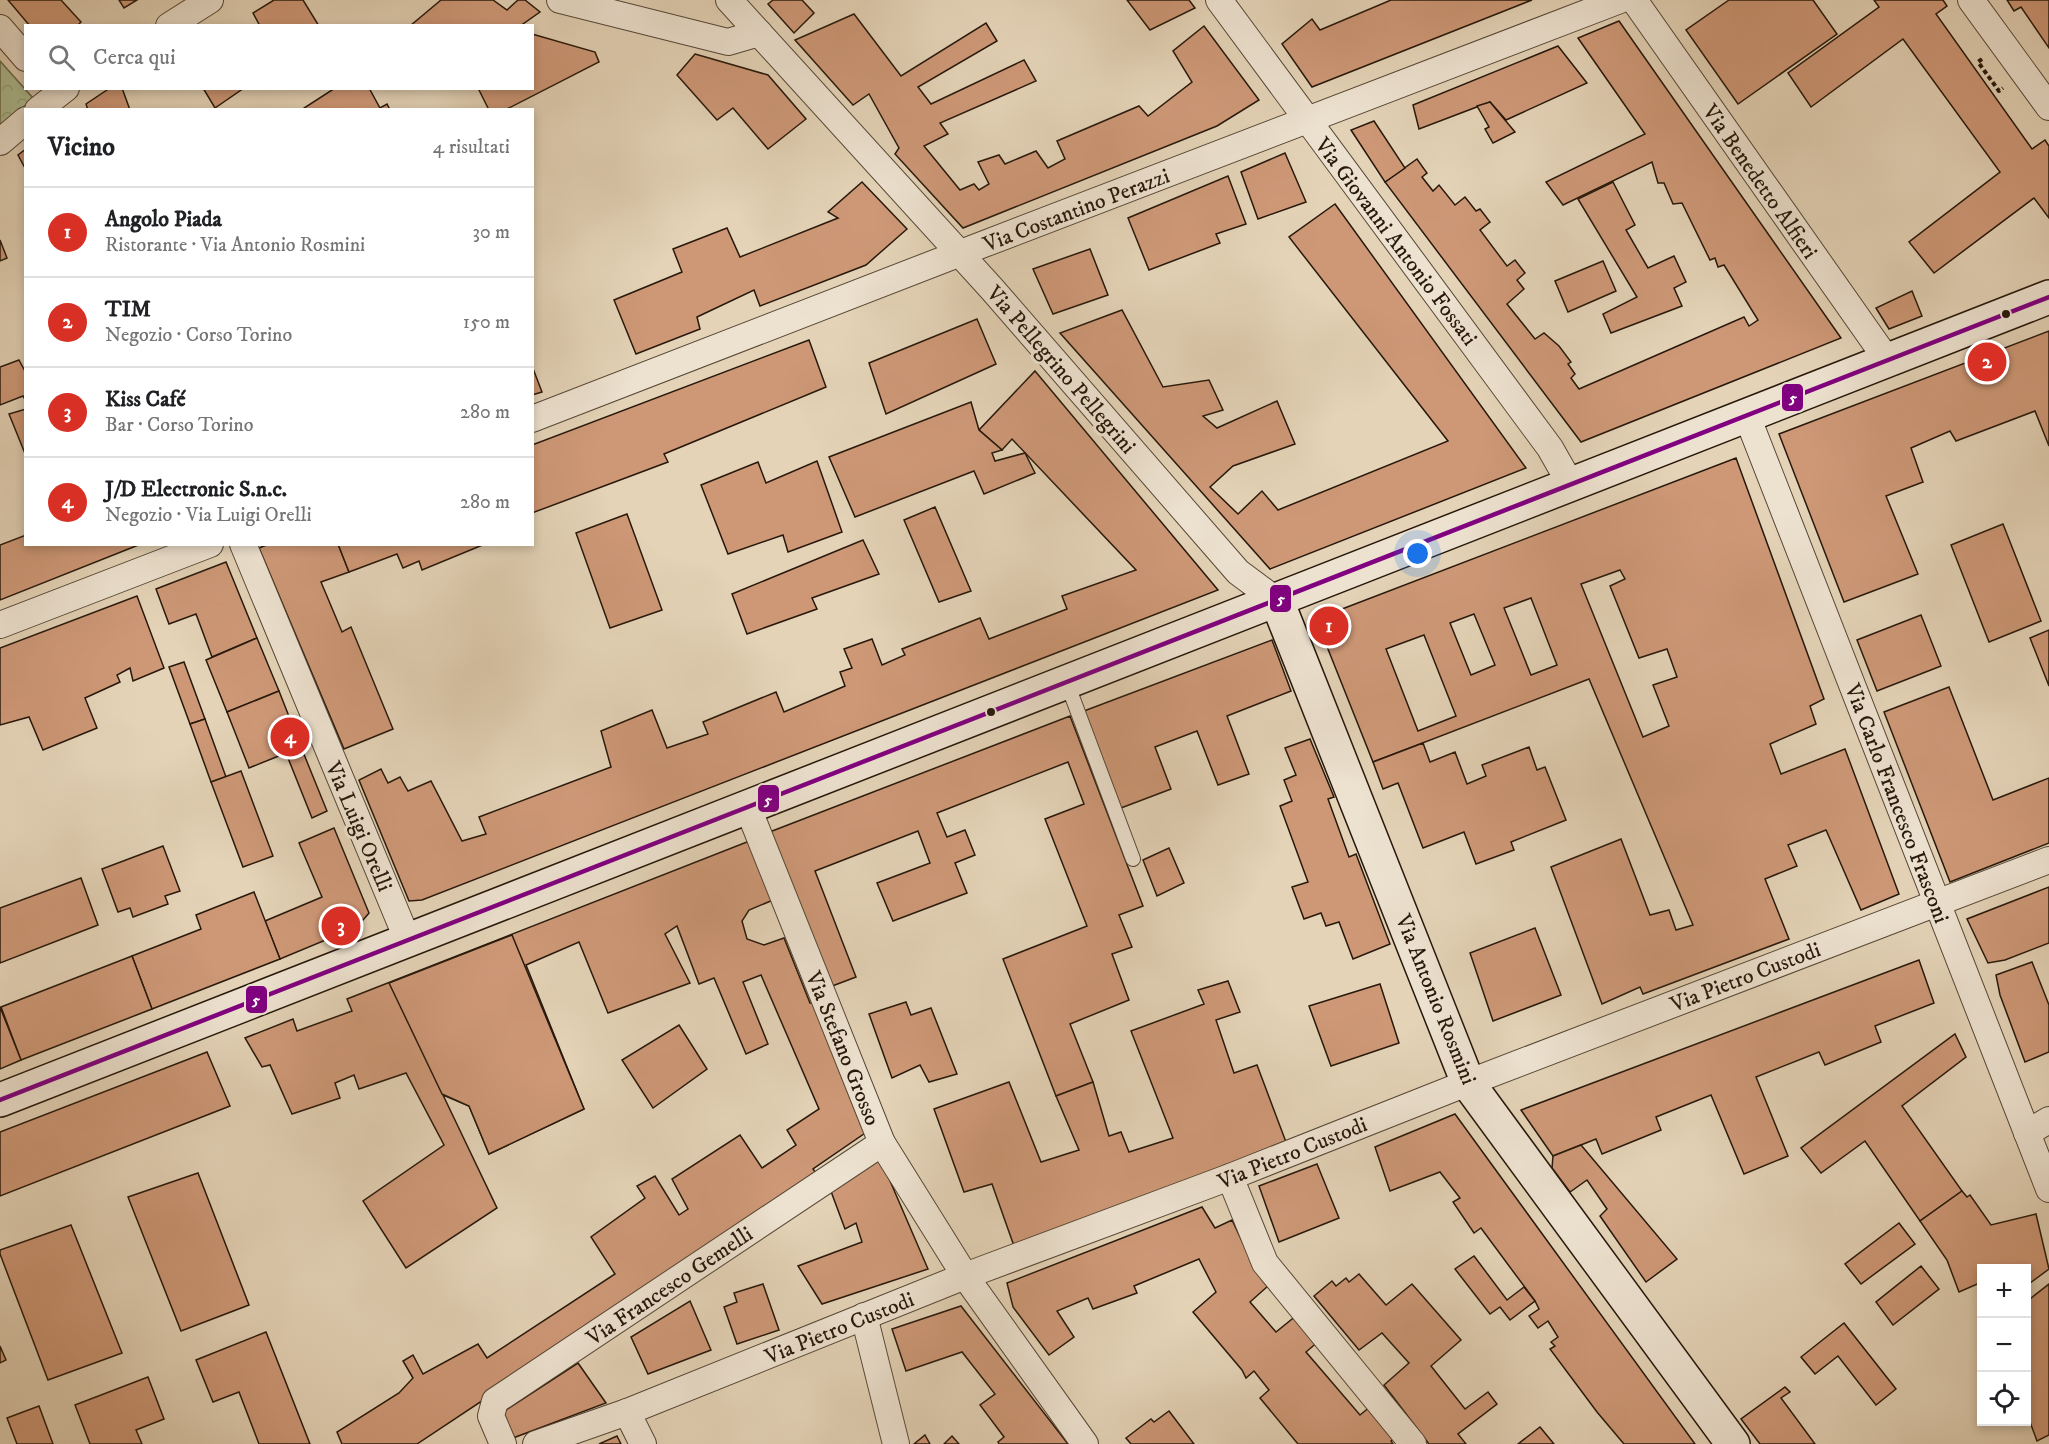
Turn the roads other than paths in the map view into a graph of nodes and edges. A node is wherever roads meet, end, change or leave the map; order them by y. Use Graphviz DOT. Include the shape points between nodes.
graph roads {
  1 [pos="210,0"];
  2 [pos="560,0"];
  3 [pos="729,0"];
  4 [pos="1219,0"];
  5 [pos="1620,0"];
  6 [pos="1634,0"];
  7 [pos="1971,0"];
  8 [pos="172,24"];
  9 [pos="0,28"];
  10 [pos="759,33"];
  11 [pos="24,56"];
  12 [pos="2049,107"];
  13 [pos="1307,120"];
  14 [pos="24,122"];
  15 [pos="0,142"];
  16 [pos="960,253"];
  17 [pos="2049,297"];
  18 [pos="1888,361"];
  19 [pos="1747,416"];
  20 [pos="534,419"];
  21 [pos="1571,485"];
  22 [pos="205,546"];
  23 [pos="244,546"];
  24 [pos="1277,601"];
  25 [pos="0,625"];
  26 [pos="1066,683"];
  27 [pos="748,808"];
  28 [pos="1133,859"];
  29 [pos="2049,860"];
  30 [pos="1937,903"];
  31 [pos="408,941"];
  32 [pos="1468,1083"];
  33 [pos="0,1100"];
  34 [pos="2049,1120"];
  35 [pos="2027,1133"];
  36 [pos="882,1143"];
  37 [pos="1230,1178"];
  38 [pos="2049,1189"];
  39 [pos="965,1276"];
  40 [pos="864,1316"];
  41 [pos="627,1412"];
  42 [pos="504,1444"];
  43 [pos="536,1444"];
  44 [pos="643,1444"];
  45 [pos="896,1444"];
  46 [pos="1085,1444"];
  47 [pos="1413,1444"];
  48 [pos="1733,1444"];
  1 -- 8 [label="street"];
  2 -- 10 [label="street" via="728,42"];
  3 -- 10 [label="street, Via Pellegrino Pellegrini"];
  4 -- 13 [label="street, Via Giovanni Antonio Fossati"];
  5 -- 13 [label="street, Via Costantino Perazzi"];
  6 -- 18 [label="street, Via Benedetto Alfieri"];
  7 -- 12 [label="street"];
  9 -- 11 [label="street"];
  10 -- 16 [label="street, Via Pellegrino Pellegrini"];
  13 -- 16 [label="street, Via Costantino Perazzi"];
  13 -- 21 [label="street, Via Giovanni Antonio Fossati" via="1550,448"];
  14 -- 15 [label="street"];
  16 -- 20 [label="street, Via Costantino Perazzi"];
  16 -- 24 [label="street, Via Pellegrino Pellegrini" via="1238,572"];
  17 -- 18 [label="main road"];
  18 -- 19 [label="main road"];
  19 -- 21 [label="main road"];
  19 -- 30 [label="street, Via Carlo Francesco Frasconi"];
  21 -- 24 [label="main road"];
  22 -- 25 [label="street"];
  23 -- 31 [label="street, Via Luigi Orelli"];
  24 -- 26 [label="main road"];
  24 -- 32 [label="main road, Via Antonio Rosmini"];
  26 -- 27 [label="main road"];
  26 -- 28 [label="lane"];
  27 -- 31 [label="main road"];
  27 -- 36 [label="street, Via Stefano Grosso"];
  29 -- 30 [label="street, Via Pietro Custodi"];
  30 -- 32 [label="street, Via Pietro Custodi"];
  30 -- 35 [label="street, Via Carlo Francesco Frasconi"];
  31 -- 33 [label="main road"];
  32 -- 37 [label="street, Via Pietro Custodi"];
  32 -- 48 [label="main road, Via Antonio Rosmini"];
  34 -- 35 [label="street"];
  35 -- 38 [label="street, Via Carlo Francesco Frasconi"];
  36 -- 39 [label="street, Via Stefano Grosso"];
  36 -- 42 [label="street, Via Francesco Gemelli" via="495,1401 491,1416"];
  37 -- 39 [label="street, Via Pietro Custodi"];
  37 -- 47 [label="street" via="1265,1263"];
  39 -- 40 [label="street, Via Pietro Custodi"];
  39 -- 46 [label="street, Via Stefano Grosso"];
  40 -- 41 [label="street, Via Pietro Custodi"];
  40 -- 45 [label="street"];
  41 -- 43 [label="street, Via Pietro Custodi"];
  41 -- 44 [label="street"];
}
